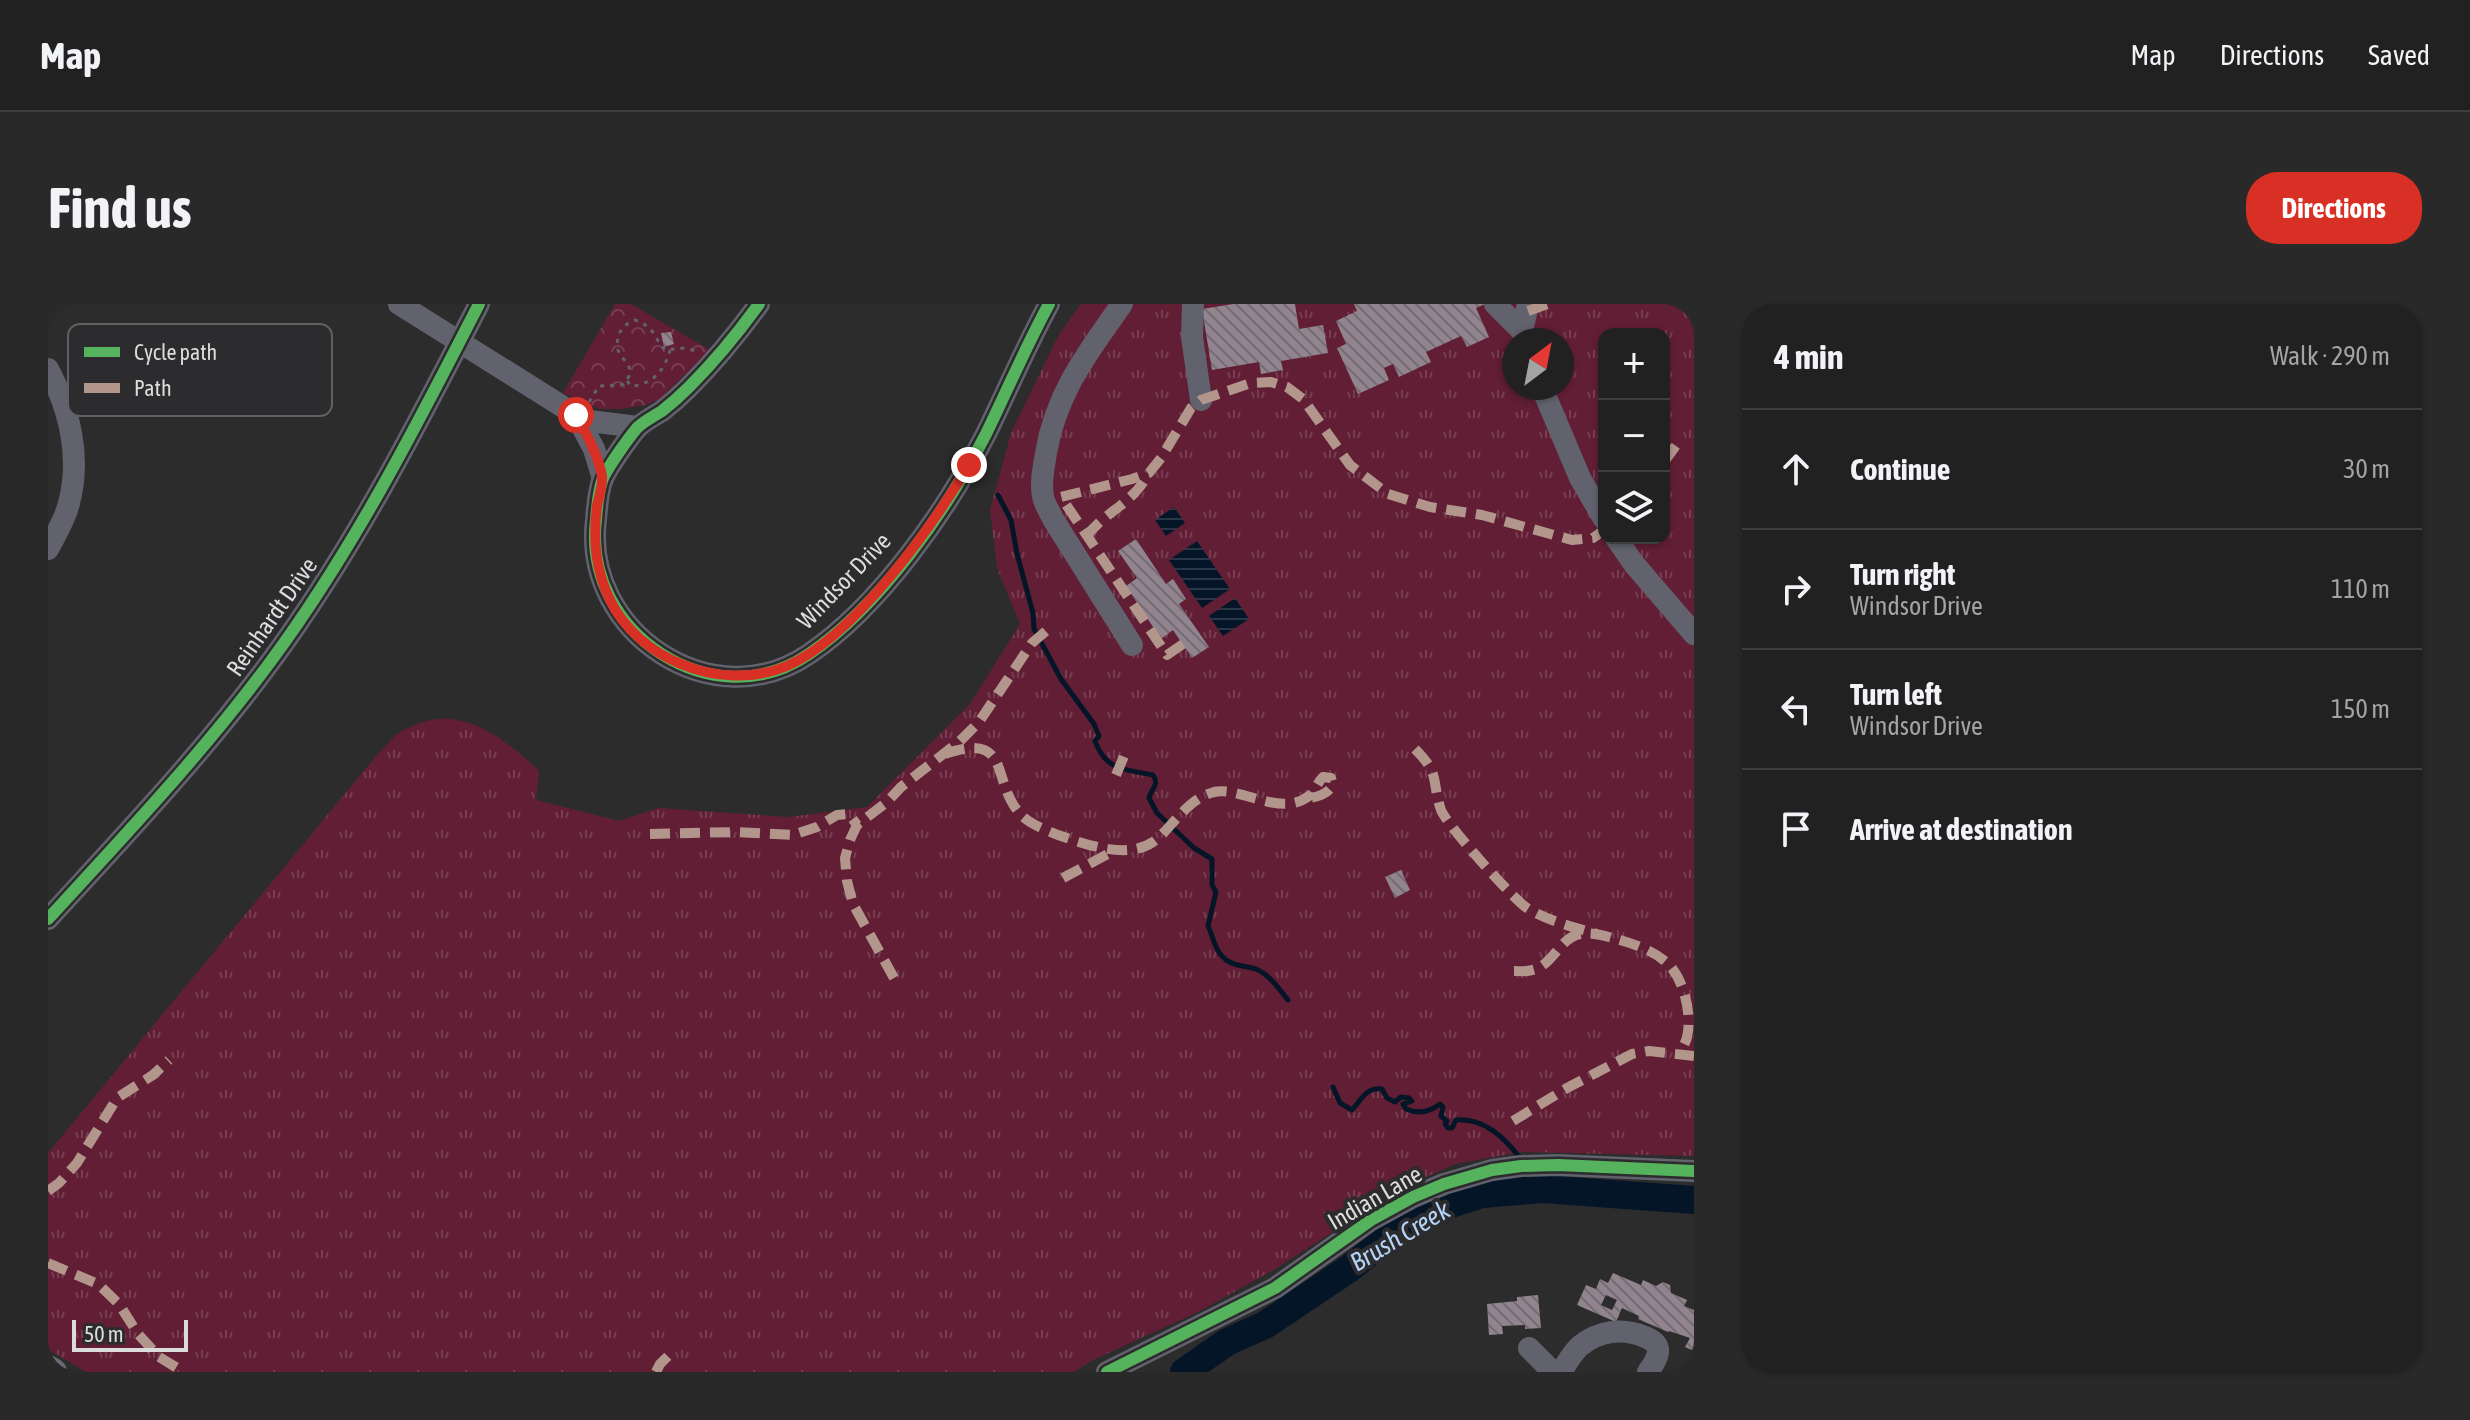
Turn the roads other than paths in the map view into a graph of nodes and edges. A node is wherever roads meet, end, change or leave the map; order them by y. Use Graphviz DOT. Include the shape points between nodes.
graph roads {
  1 [pos="399,304"];
  2 [pos="479,304"];
  3 [pos="759,304"];
  4 [pos="1049,304"];
  5 [pos="1122,304"];
  6 [pos="1193,304"];
  7 [pos="1495,304"];
  8 [pos="1528,304"];
  9 [pos="1516,328"];
  10 [pos="1524,328"];
  11 [pos="460,341"];
  12 [pos="48,369"];
  13 [pos="1201,400"];
  14 [pos="1547,400"];
  15 [pos="582,410"];
  16 [pos="638,427"];
  17 [pos="603,479"];
  18 [pos="1598,509"];
  19 [pos="1620,544"];
  20 [pos="48,549"];
  21 [pos="1694,634"];
  22 [pos="1132,645"];
  23 [pos="48,919"];
  24 [pos="1694,1171"];
  25 [pos="1529,1348"];
  26 [pos="48,1369"];
  27 [pos="53,1372"];
  28 [pos="1107,1372"];
  29 [pos="1553,1372"];
  30 [pos="1561,1372"];
  31 [pos="1648,1372"];
  1 -- 11 [label="street"];
  2 -- 11 [label="street, Reinhardt Drive"];
  3 -- 16 [label="street, Windsor Drive" via="687,389"];
  4 -- 17 [label="street, Windsor Drive" via="985,435 932,523 831,638 785,667 747,675 712,673 668,659 638,637 612,604 596,557"];
  5 -- 22 [label="street" via="1060,399 1050,429 1043,497"];
  6 -- 13 [label="street"];
  7 -- 9 [label="street"];
  8 -- 10 [label="street"];
  11 -- 15 [label="street"];
  11 -- 23 [label="street, Reinhardt Drive" via="385,483 271,661 167,790"];
  12 -- 20 [label="street" via="63,400 73,447 69,504"];
  14 -- 18 [label="street"];
  15 -- 16 [label="street" via="589,421"];
  15 -- 17 [label="street"];
  16 -- 17 [label="street, Windsor Drive"];
  19 -- 21 [label="street"];
  24 -- 28 [label="street, Indian Lane" via="1558,1165 1492,1170 1444,1184 1371,1220 1275,1288"];
  25 -- 29 [label="street"];
  26 -- 27 [label="main road"];
  30 -- 31 [label="street" via="1580,1346 1618,1331 1642,1335 1658,1348"];
}
